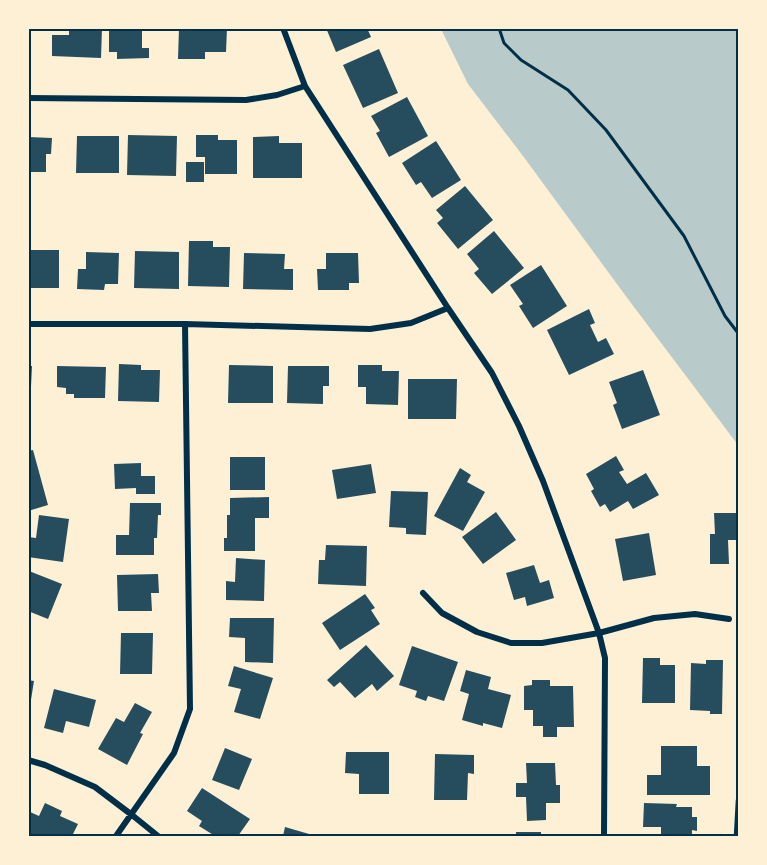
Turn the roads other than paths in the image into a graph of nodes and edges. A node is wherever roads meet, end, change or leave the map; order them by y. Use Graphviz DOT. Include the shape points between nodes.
graph roads {
  1 [pos="283,28"];
  2 [pos="305,86"];
  3 [pos="28,98"];
  4 [pos="448,308"];
  5 [pos="28,324"];
  6 [pos="185,324"];
  7 [pos="423,592"];
  8 [pos="729,619"];
  9 [pos="599,633"];
  10 [pos="28,760"];
  11 [pos="738,800"];
  12 [pos="132,815"];
  13 [pos="116,837"];
  14 [pos="158,837"];
  15 [pos="604,837"];
  16 [pos="736,837"];
  1 -- 2 [label="street"];
  2 -- 3 [label="street" via="246,100"];
  2 -- 4 [label="street"];
  4 -- 6 [label="street" via="411,323 370,329"];
  4 -- 9 [label="street" via="492,373 519,426"];
  5 -- 6 [label="street"];
  6 -- 12 [label="street" via="190,709 174,753"];
  7 -- 9 [label="street" via="442,613 477,632 511,643 542,643"];
  8 -- 9 [label="street" via="695,614 654,618"];
  9 -- 15 [label="street" via="605,658"];
  10 -- 12 [label="street" via="95,787"];
  11 -- 16 [label="lane"];
  12 -- 13 [label="street"];
  12 -- 14 [label="street"];
}
